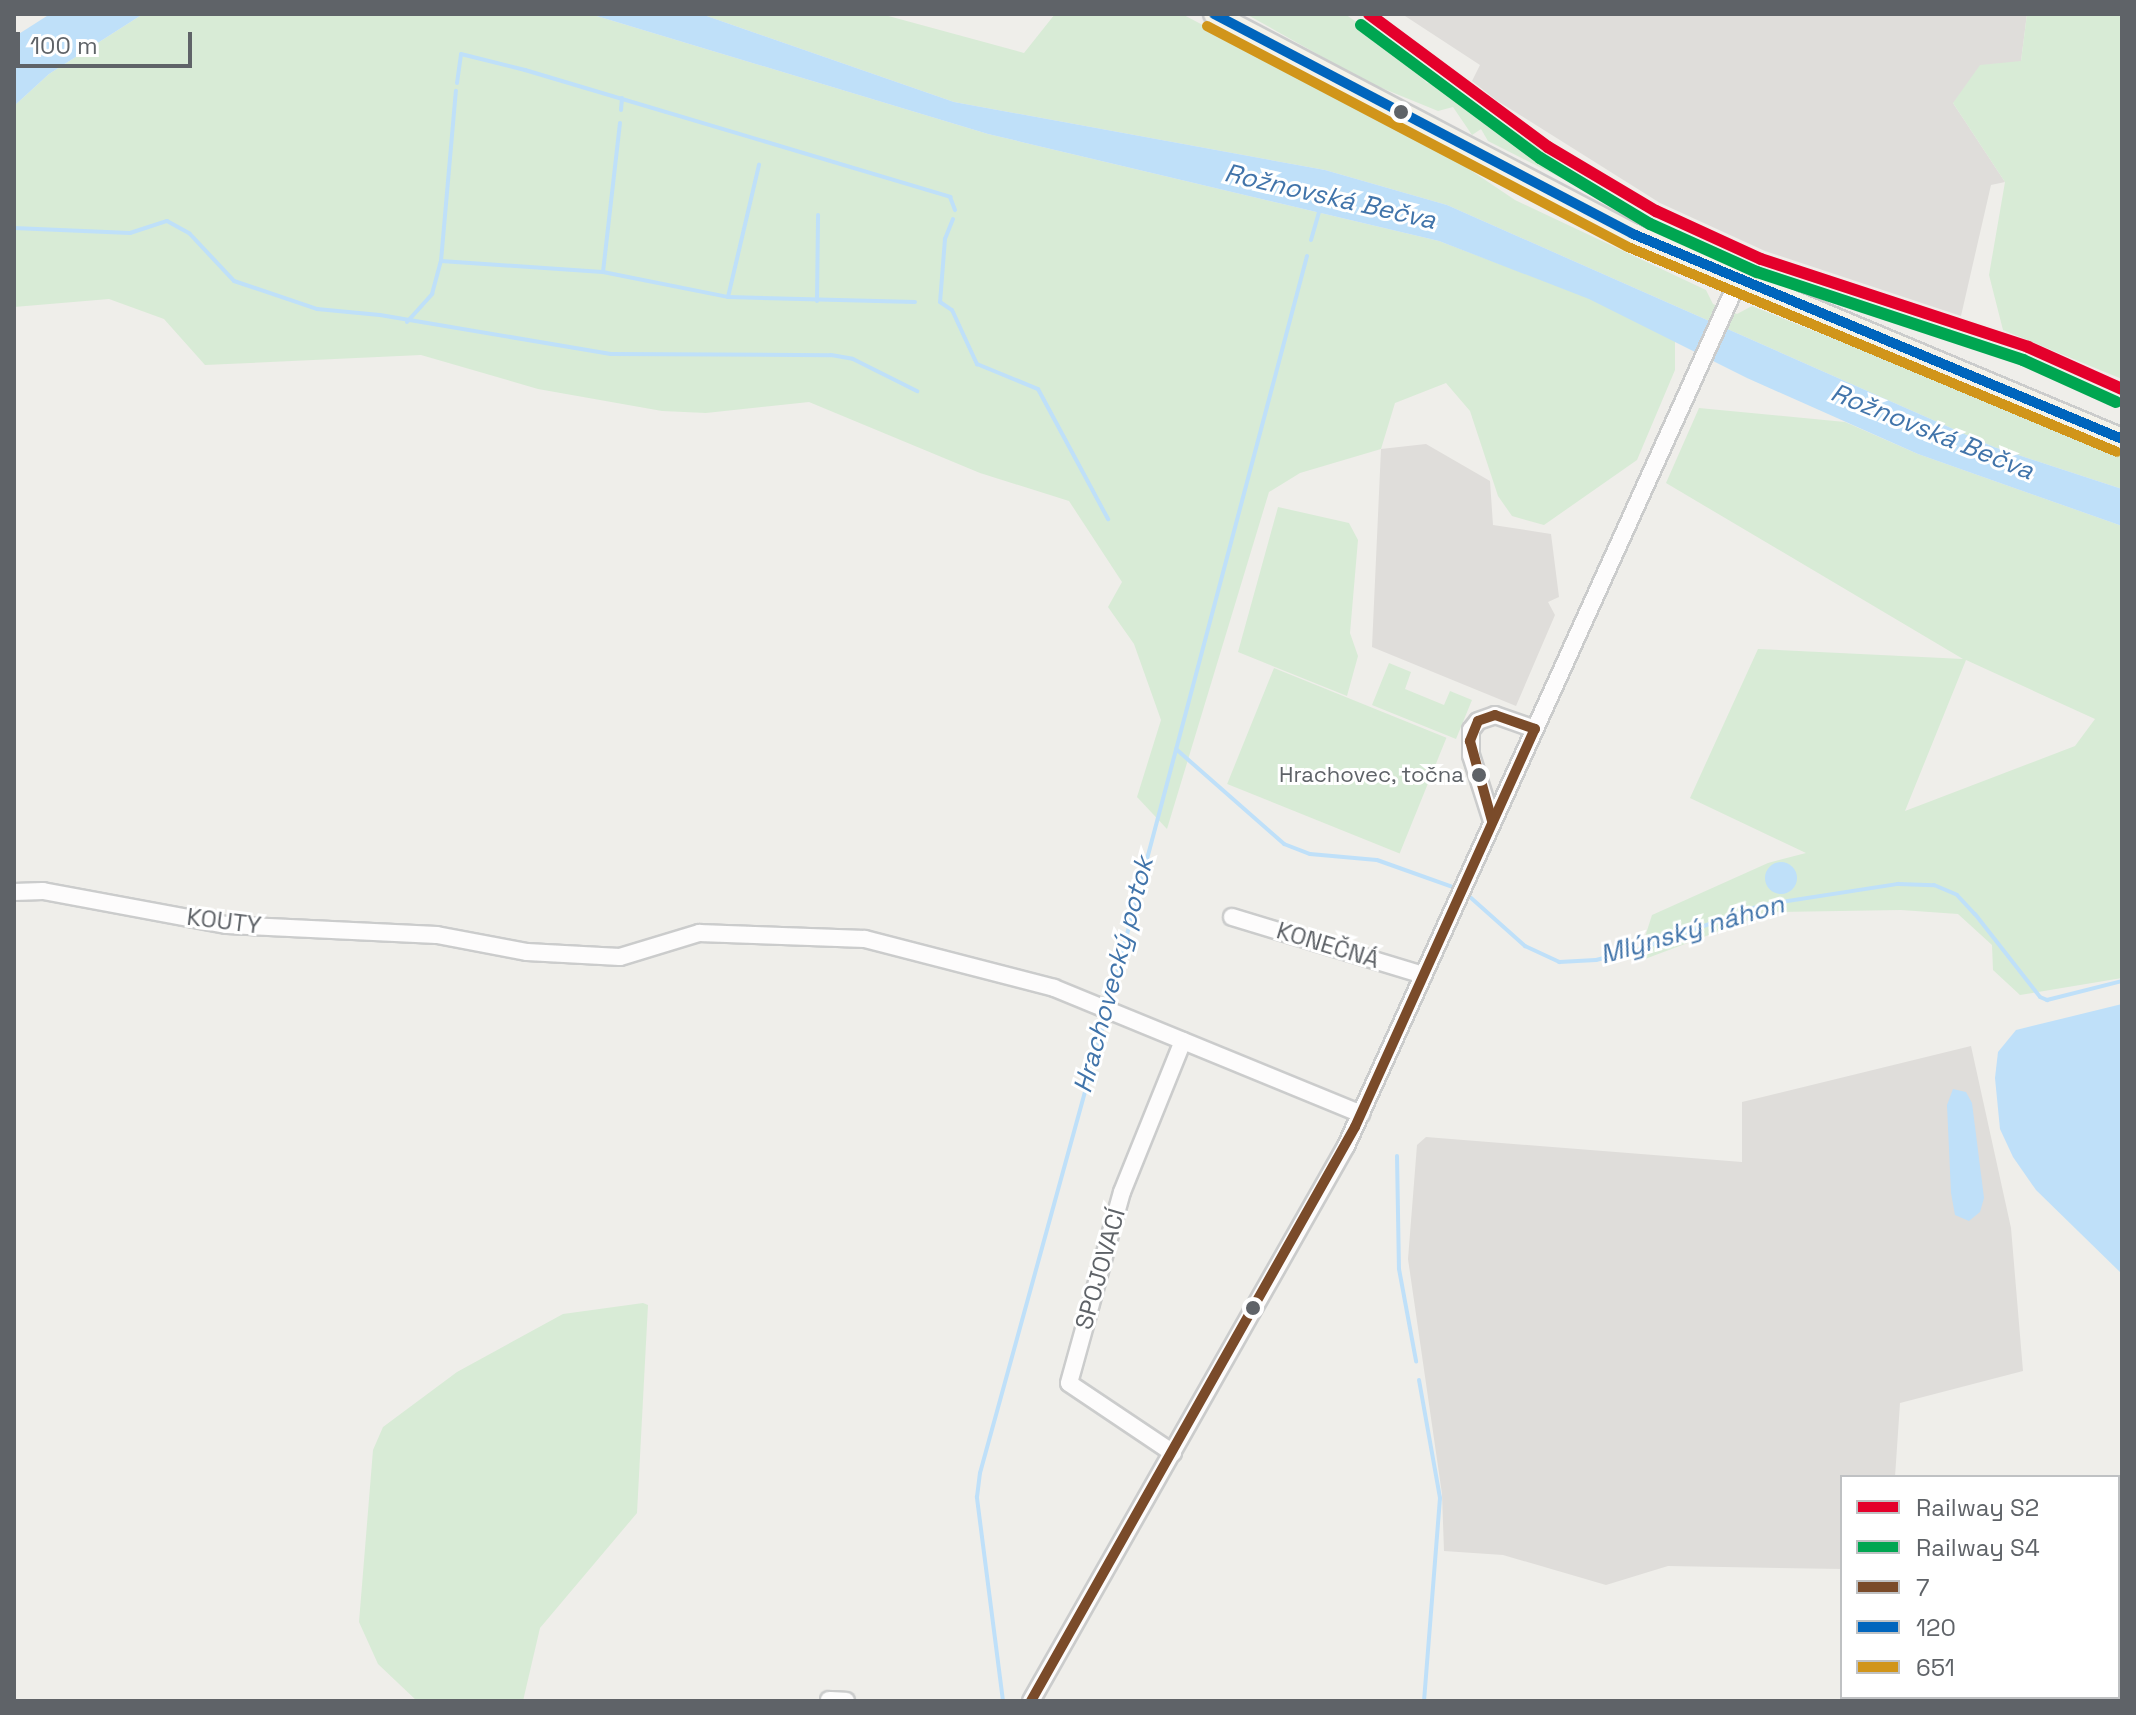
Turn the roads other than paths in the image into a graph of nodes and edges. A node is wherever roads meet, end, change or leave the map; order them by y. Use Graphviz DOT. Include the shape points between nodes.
graph roads {
  1 [pos="1214,14"];
  2 [pos="1739,279"];
  3 [pos="2122,439"];
  4 [pos="1535,729"];
  5 [pos="1492,821"];
  6 [pos="14,892"];
  7 [pos="1232,917"];
  8 [pos="1423,975"];
  9 [pos="1183,1041"];
  10 [pos="1361,1114"];
  11 [pos="1173,1453"];
  12 [pos="829,1700"];
  13 [pos="846,1701"];
  14 [pos="1031,1701"];
  1 -- 2 [label="main road" via="1541,189"];
  2 -- 3 [label="main road"];
  2 -- 4 [label="street"];
  4 -- 5 [label="street"];
  4 -- 5 [label="street" via="1495,715 1471,730 1471,755"];
  5 -- 8 [label="street"];
  6 -- 9 [label="street, KOUTY" via="43,891 227,925 437,935 527,952 620,957 699,933 865,939 1107,1009"];
  7 -- 8 [label="street, KONEČNÁ"];
  8 -- 10 [label="street"];
  9 -- 10 [label="street, KOUTY"];
  9 -- 11 [label="street, SPOJOVACÍ" via="1122,1192 1069,1383"];
  10 -- 11 [label="street"];
  11 -- 14 [label="street"];
  12 -- 13 [label="street"];
}
